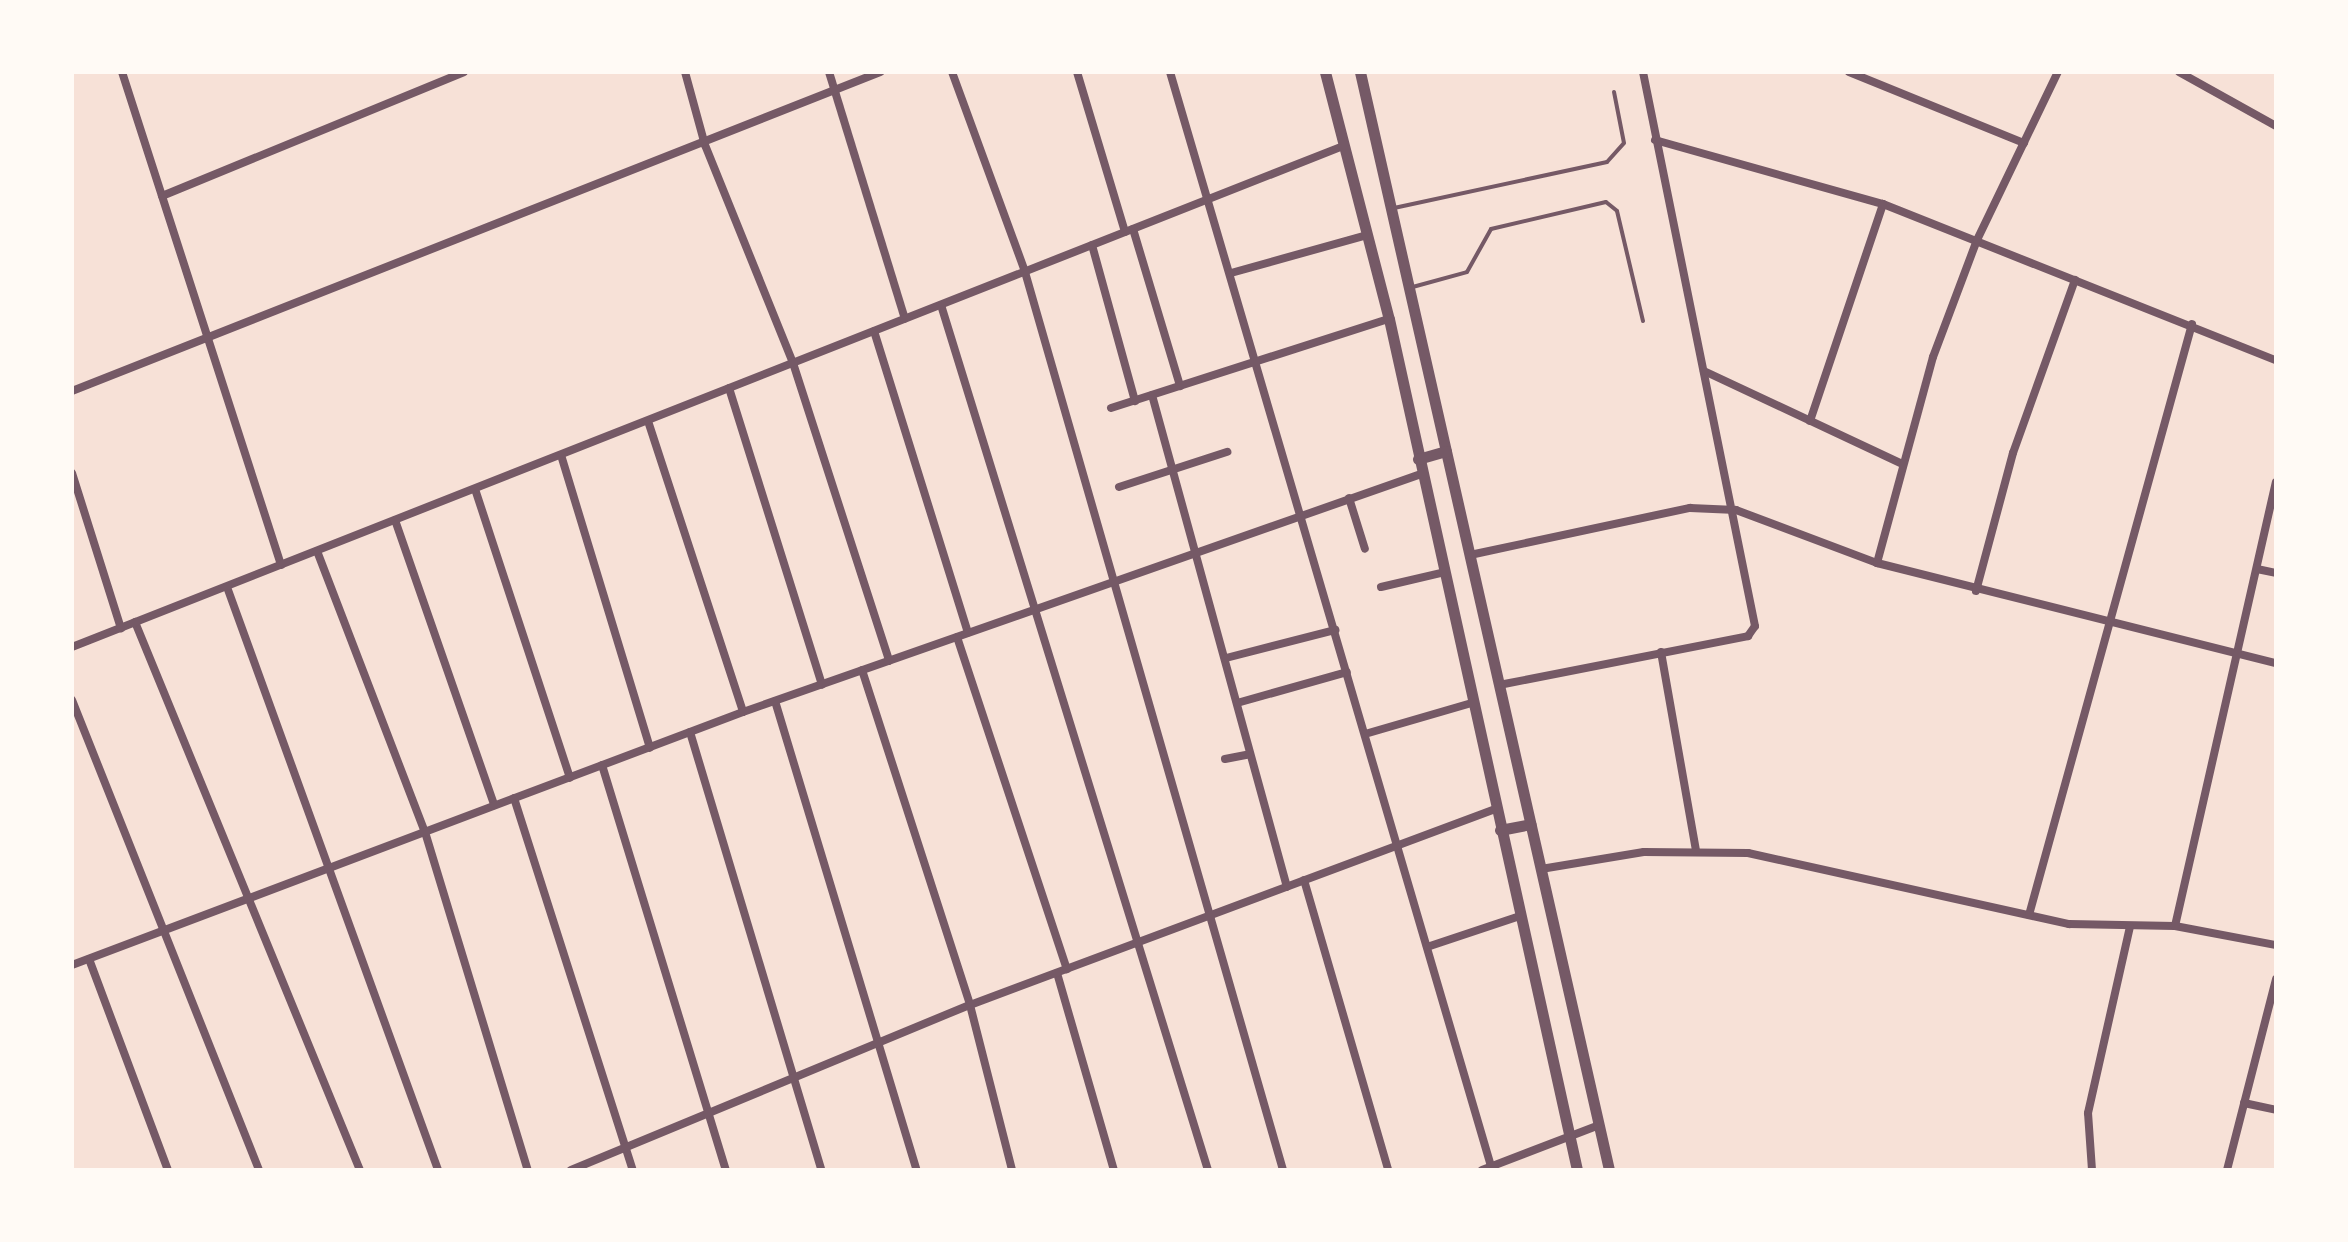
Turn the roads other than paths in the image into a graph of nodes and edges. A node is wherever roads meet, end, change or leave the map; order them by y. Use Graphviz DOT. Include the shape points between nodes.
graph roads {
  1 [pos="122,72"];
  2 [pos="464,72"];
  3 [pos="685,72"];
  4 [pos="829,72"];
  5 [pos="880,72"];
  6 [pos="952,72"];
  7 [pos="1077,72"];
  8 [pos="1170,72"];
  9 [pos="1325,72"];
  10 [pos="1360,72"];
  11 [pos="1643,72"];
  12 [pos="1849,72"];
  13 [pos="2058,72"];
  14 [pos="2179,72"];
  15 [pos="834,92"];
  16 [pos="1614,92"];
  17 [pos="2276,126"];
  18 [pos="1655,140"];
  19 [pos="2024,143"];
  20 [pos="705,145"];
  21 [pos="1343,146"];
  22 [pos="162,196"];
  23 [pos="1210,199"];
  24 [pos="1883,204"];
  25 [pos="1391,208"];
  26 [pos="1129,231"];
  27 [pos="1367,235"];
  28 [pos="1977,240"];
  29 [pos="1092,245"];
  30 [pos="1025,272"];
  31 [pos="1231,273"];
  32 [pos="2075,280"];
  33 [pos="1409,288"];
  34 [pos="941,305"];
  35 [pos="905,319"];
  36 [pos="1389,319"];
  37 [pos="1643,321"];
  38 [pos="2192,324"];
  39 [pos="874,331"];
  40 [pos="209,339"];
  41 [pos="2276,360"];
  42 [pos="1257,361"];
  43 [pos="793,363"];
  44 [pos="1704,371"];
  45 [pos="1180,386"];
  46 [pos="729,388"];
  47 [pos="72,391"];
  48 [pos="1152,395"];
  49 [pos="1135,401"];
  50 [pos="1111,408"];
  51 [pos="648,421"];
  52 [pos="1810,421"];
  53 [pos="1446,451"];
  54 [pos="1227,452"];
  55 [pos="561,455"];
  56 [pos="1418,459"];
  57 [pos="1900,463"];
  58 [pos="1172,470"];
  59 [pos="72,473"];
  60 [pos="1421,474"];
  61 [pos="2276,482"];
  62 [pos="1119,487"];
  63 [pos="475,489"];
  64 [pos="1349,498"];
  65 [pos="1736,510"];
  66 [pos="1301,515"];
  67 [pos="395,520"];
  68 [pos="1365,549"];
  69 [pos="317,551"];
  70 [pos="1198,551"];
  71 [pos="1470,555"];
  72 [pos="1877,563"];
  73 [pos="281,565"];
  74 [pos="2257,569"];
  75 [pos="1441,573"];
  76 [pos="2276,573"];
  77 [pos="1110,583"];
  78 [pos="227,587"];
  79 [pos="1381,587"];
  80 [pos="1976,591"];
  81 [pos="1039,608"];
  82 [pos="135,622"];
  83 [pos="2111,625"];
  84 [pos="121,628"];
  85 [pos="1335,630"];
  86 [pos="968,633"];
  87 [pos="957,637"];
  88 [pos="72,647"];
  89 [pos="1661,652"];
  90 [pos="2237,655"];
  91 [pos="1226,658"];
  92 [pos="889,661"];
  93 [pos="2276,663"];
  94 [pos="862,670"];
  95 [pos="1347,672"];
  96 [pos="822,685"];
  97 [pos="1499,685"];
  98 [pos="72,700"];
  99 [pos="775,701"];
  100 [pos="1237,703"];
  101 [pos="1472,703"];
  102 [pos="743,712"];
  103 [pos="690,732"];
  104 [pos="1365,734"];
  105 [pos="650,748"];
  106 [pos="1250,754"];
  107 [pos="1225,759"];
  108 [pos="602,765"];
  109 [pos="570,778"];
  110 [pos="514,798"];
  111 [pos="494,805"];
  112 [pos="1495,809"];
  113 [pos="1530,824"];
  114 [pos="1500,830"];
  115 [pos="425,832"];
  116 [pos="1398,845"];
  117 [pos="1696,850"];
  118 [pos="329,868"];
  119 [pos="1541,869"];
  120 [pos="1304,880"];
  121 [pos="1287,887"];
  122 [pos="249,899"];
  123 [pos="2029,915"];
  124 [pos="1210,916"];
  125 [pos="1520,916"];
  126 [pos="2175,926"];
  127 [pos="2130,927"];
  128 [pos="164,930"];
  129 [pos="1140,941"];
  130 [pos="2276,945"];
  131 [pos="1427,947"];
  132 [pos="89,959"];
  133 [pos="72,965"];
  134 [pos="1067,969"];
  135 [pos="1057,973"];
  136 [pos="2276,979"];
  137 [pos="970,1005"];
  138 [pos="879,1043"];
  139 [pos="792,1080"];
  140 [pos="2244,1103"];
  141 [pos="2276,1110"];
  142 [pos="709,1114"];
  143 [pos="1599,1125"];
  144 [pos="1570,1136"];
  145 [pos="626,1147"];
  146 [pos="1485,1169"];
  147 [pos="168,1170"];
  148 [pos="259,1170"];
  149 [pos="360,1170"];
  150 [pos="438,1170"];
  151 [pos="528,1170"];
  152 [pos="571,1170"];
  153 [pos="633,1170"];
  154 [pos="726,1170"];
  155 [pos="821,1170"];
  156 [pos="917,1170"];
  157 [pos="1012,1170"];
  158 [pos="1114,1170"];
  159 [pos="1208,1170"];
  160 [pos="1283,1170"];
  161 [pos="1388,1170"];
  162 [pos="1577,1170"];
  163 [pos="1609,1170"];
  164 [pos="2092,1170"];
  165 [pos="2227,1170"];
  1 -- 22 [label="street"];
  2 -- 22 [label="street"];
  3 -- 20 [label="street"];
  4 -- 15 [label="street"];
  5 -- 15 [label="street"];
  6 -- 30 [label="street"];
  7 -- 26 [label="street"];
  8 -- 23 [label="street"];
  9 -- 21 [label="street"];
  10 -- 25 [label="street"];
  11 -- 18 [label="street"];
  12 -- 19 [label="street"];
  13 -- 19 [label="street"];
  14 -- 17 [label="street"];
  15 -- 20 [label="street"];
  15 -- 35 [label="street"];
  16 -- 25 [label="lane" via="1624,143 1607,162"];
  18 -- 24 [label="street"];
  18 -- 44 [label="street"];
  19 -- 28 [label="street"];
  20 -- 40 [label="street"];
  20 -- 43 [label="street"];
  21 -- 23 [label="street"];
  21 -- 27 [label="street"];
  22 -- 40 [label="street"];
  23 -- 26 [label="street"];
  23 -- 31 [label="street"];
  24 -- 28 [label="street"];
  24 -- 52 [label="street"];
  25 -- 33 [label="street"];
  26 -- 29 [label="street"];
  26 -- 45 [label="street"];
  27 -- 31 [label="street"];
  27 -- 36 [label="street"];
  28 -- 32 [label="street"];
  28 -- 57 [label="street"];
  29 -- 30 [label="street"];
  29 -- 49 [label="street"];
  30 -- 34 [label="street"];
  30 -- 77 [label="street"];
  31 -- 42 [label="street"];
  32 -- 38 [label="street"];
  32 -- 80 [label="street" via="2013,453"];
  33 -- 37 [label="lane" via="1467,272 1491,229 1606,202 1617,211"];
  33 -- 53 [label="street"];
  34 -- 35 [label="street"];
  34 -- 81 [label="street"];
  35 -- 39 [label="street"];
  36 -- 42 [label="street"];
  36 -- 56 [label="street"];
  38 -- 41 [label="street"];
  38 -- 83 [label="street"];
  39 -- 43 [label="street"];
  39 -- 86 [label="street"];
  40 -- 47 [label="street"];
  40 -- 73 [label="street"];
  42 -- 45 [label="street"];
  42 -- 66 [label="street"];
  43 -- 46 [label="street"];
  43 -- 92 [label="street"];
  44 -- 52 [label="street"];
  44 -- 65 [label="street"];
  45 -- 48 [label="street"];
  46 -- 51 [label="street"];
  46 -- 96 [label="street"];
  48 -- 49 [label="street"];
  48 -- 58 [label="street"];
  49 -- 50 [label="street"];
  51 -- 55 [label="street"];
  51 -- 102 [label="street"];
  52 -- 57 [label="street"];
  53 -- 56 [label="street"];
  53 -- 71 [label="street"];
  54 -- 58 [label="street"];
  55 -- 63 [label="street"];
  55 -- 105 [label="street"];
  56 -- 60 [label="street"];
  57 -- 72 [label="street"];
  58 -- 62 [label="street"];
  58 -- 70 [label="street"];
  59 -- 84 [label="street"];
  60 -- 64 [label="street"];
  60 -- 75 [label="street"];
  61 -- 74 [label="street"];
  63 -- 67 [label="street"];
  63 -- 109 [label="street"];
  64 -- 66 [label="street"];
  64 -- 68 [label="street"];
  65 -- 71 [label="street" via="1677,510"];
  65 -- 72 [label="street"];
  65 -- 89 [label="street" via="1753,633"];
  66 -- 70 [label="street"];
  66 -- 85 [label="street"];
  67 -- 69 [label="street"];
  67 -- 111 [label="street"];
  69 -- 73 [label="street"];
  69 -- 115 [label="street"];
  70 -- 77 [label="street"];
  70 -- 91 [label="street"];
  71 -- 97 [label="street"];
  72 -- 80 [label="street"];
  73 -- 78 [label="street"];
  74 -- 76 [label="street"];
  74 -- 90 [label="street"];
  75 -- 79 [label="street"];
  75 -- 101 [label="street"];
  77 -- 81 [label="street"];
  77 -- 124 [label="street"];
  78 -- 82 [label="street"];
  78 -- 118 [label="street"];
  80 -- 83 [label="street"];
  81 -- 86 [label="street"];
  81 -- 129 [label="street"];
  82 -- 84 [label="street"];
  82 -- 122 [label="street"];
  83 -- 90 [label="street"];
  83 -- 123 [label="street"];
  84 -- 88 [label="street"];
  85 -- 91 [label="street"];
  85 -- 95 [label="street"];
  86 -- 87 [label="street"];
  87 -- 92 [label="street"];
  87 -- 134 [label="street"];
  89 -- 97 [label="street"];
  89 -- 117 [label="street"];
  90 -- 93 [label="street"];
  90 -- 126 [label="street"];
  91 -- 100 [label="street"];
  92 -- 94 [label="street"];
  94 -- 96 [label="street"];
  94 -- 137 [label="street"];
  95 -- 100 [label="street"];
  95 -- 104 [label="street"];
  96 -- 99 [label="street"];
  97 -- 113 [label="street"];
  98 -- 128 [label="street"];
  99 -- 102 [label="street"];
  99 -- 138 [label="street"];
  100 -- 106 [label="street"];
  101 -- 104 [label="street"];
  101 -- 112 [label="street"];
  102 -- 103 [label="street"];
  103 -- 105 [label="street"];
  103 -- 139 [label="street"];
  104 -- 116 [label="street"];
  105 -- 108 [label="street"];
  106 -- 107 [label="street"];
  106 -- 121 [label="street"];
  108 -- 109 [label="street"];
  108 -- 142 [label="street"];
  109 -- 110 [label="street"];
  110 -- 111 [label="street"];
  110 -- 145 [label="street"];
  111 -- 115 [label="street"];
  112 -- 114 [label="street"];
  112 -- 116 [label="street"];
  113 -- 114 [label="street"];
  113 -- 119 [label="street"];
  114 -- 125 [label="street"];
  115 -- 118 [label="street"];
  115 -- 151 [label="street"];
  116 -- 120 [label="street"];
  116 -- 131 [label="street"];
  117 -- 119 [label="street"];
  117 -- 123 [label="street" via="1799,860"];
  118 -- 122 [label="street"];
  118 -- 150 [label="street"];
  119 -- 143 [label="street"];
  120 -- 121 [label="street"];
  120 -- 161 [label="street"];
  121 -- 124 [label="street"];
  122 -- 128 [label="street"];
  122 -- 149 [label="street"];
  123 -- 127 [label="street"];
  124 -- 129 [label="street"];
  124 -- 160 [label="street"];
  125 -- 131 [label="street"];
  125 -- 144 [label="street"];
  126 -- 127 [label="street"];
  126 -- 130 [label="street"];
  127 -- 164 [label="street" via="2088,1113"];
  128 -- 132 [label="street"];
  128 -- 148 [label="street"];
  129 -- 134 [label="street"];
  129 -- 159 [label="street"];
  131 -- 146 [label="street"];
  132 -- 133 [label="street"];
  132 -- 147 [label="street"];
  134 -- 135 [label="street"];
  135 -- 137 [label="street"];
  135 -- 158 [label="street"];
  136 -- 140 [label="street"];
  137 -- 138 [label="street"];
  137 -- 157 [label="street"];
  138 -- 139 [label="street"];
  138 -- 156 [label="street"];
  139 -- 142 [label="street"];
  139 -- 155 [label="street"];
  140 -- 141 [label="street"];
  140 -- 165 [label="street"];
  142 -- 145 [label="street"];
  142 -- 154 [label="street"];
  143 -- 144 [label="street"];
  143 -- 163 [label="street"];
  144 -- 146 [label="street"];
  144 -- 162 [label="street"];
  145 -- 152 [label="street"];
  145 -- 153 [label="street"];
}
